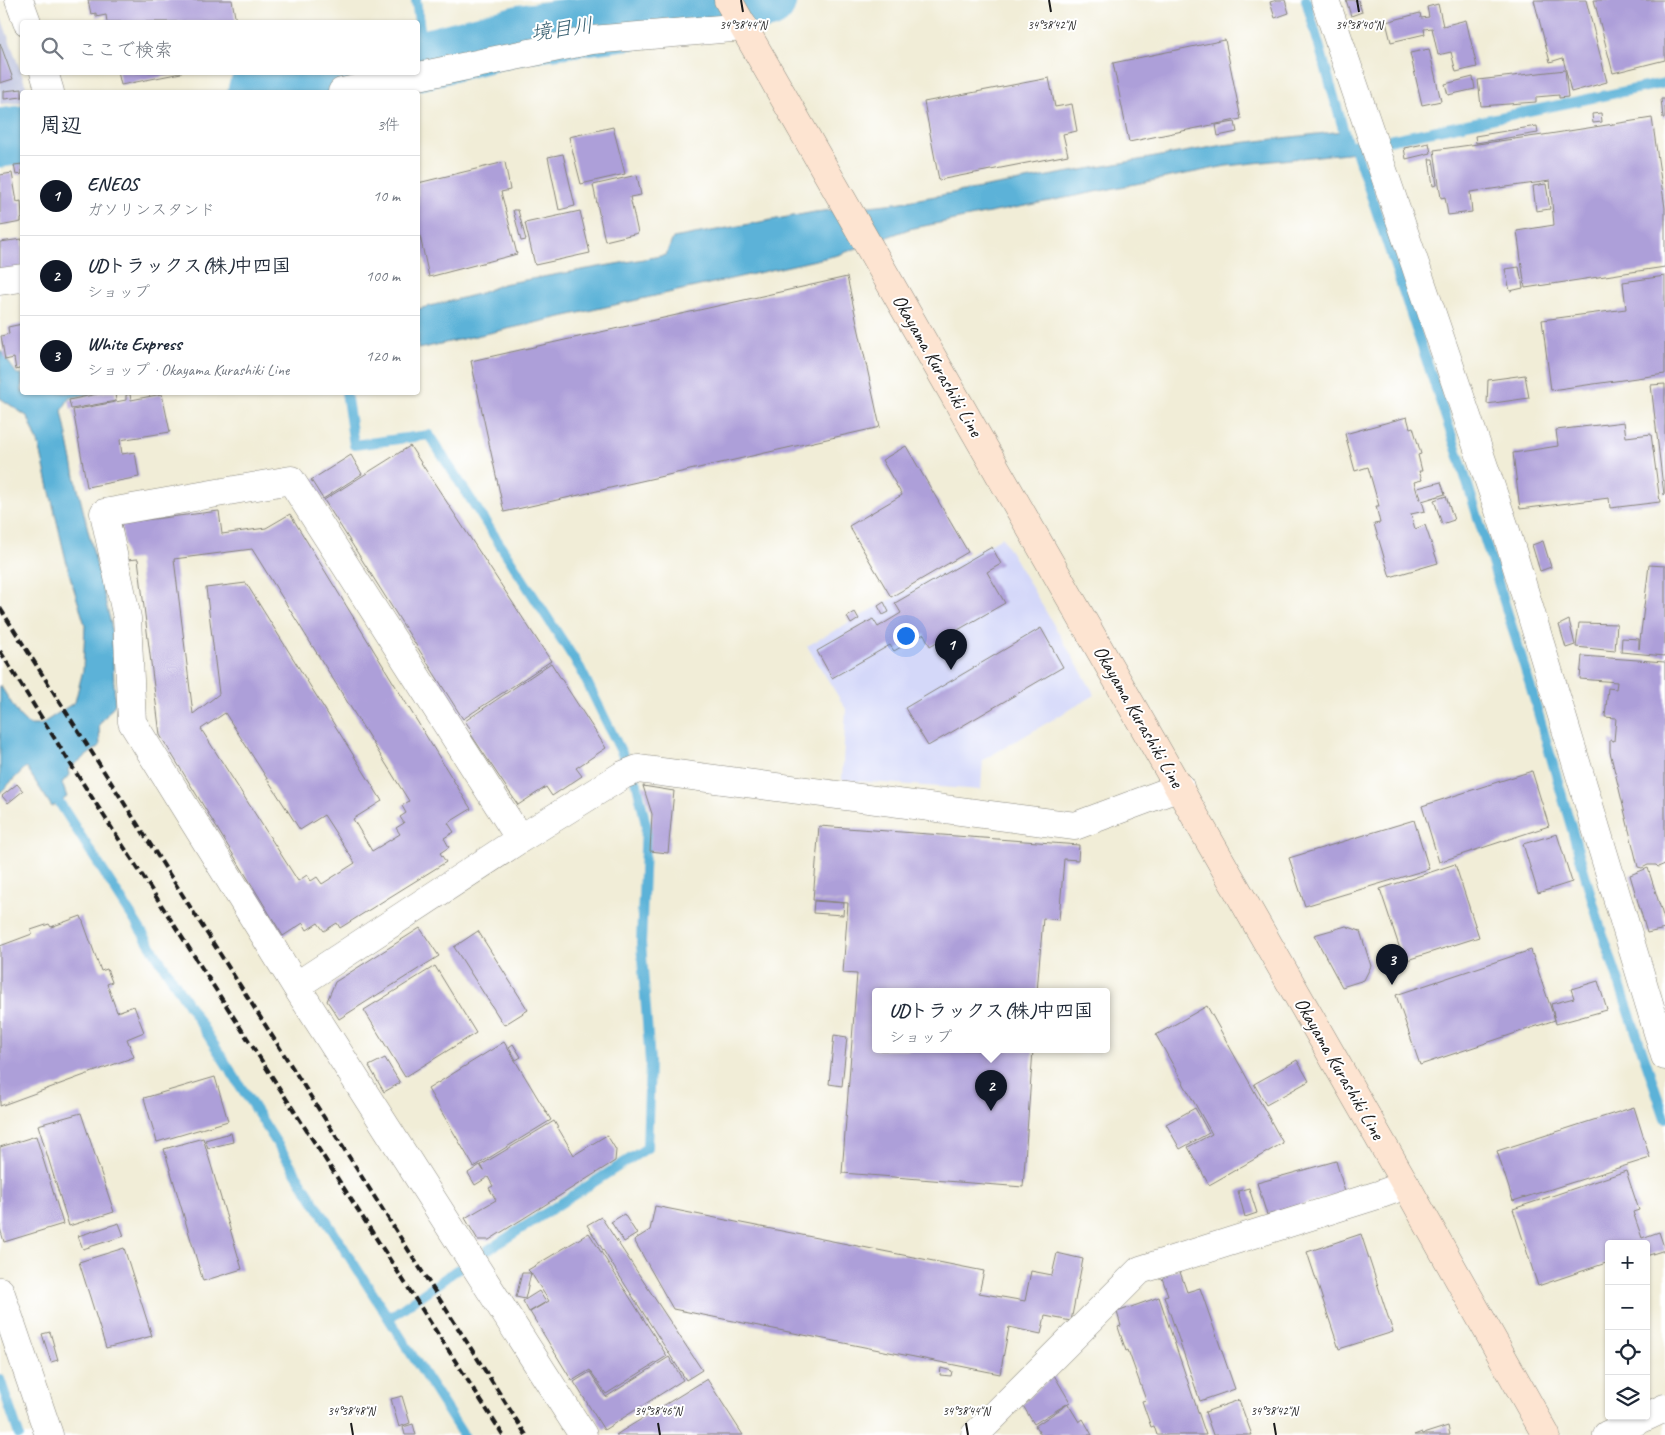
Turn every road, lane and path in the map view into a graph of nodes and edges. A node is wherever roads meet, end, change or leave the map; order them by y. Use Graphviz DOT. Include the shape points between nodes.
graph roads {
  1 [pos="19,0"];
  2 [pos="728,0"];
  3 [pos="1325,0"];
  4 [pos="26,20"];
  5 [pos="744,26"];
  6 [pos="45,75"];
  7 [pos="49,90"];
  8 [pos="363,90"];
  9 [pos="20,278"];
  10 [pos="0,281"];
  11 [pos="1180,787"];
  12 [pos="520,839"];
  13 [pos="296,986"];
  14 [pos="1665,1056"];
  15 [pos="1406,1185"];
  16 [pos="0,1291"];
  17 [pos="1665,1408"];
  18 [pos="50,1435"];
  19 [pos="583,1435"];
  20 [pos="975,1435"];
  21 [pos="1546,1435"];
  22 [pos="1607,1435"];
  1 -- 4 [label="street"];
  2 -- 5 [label="main road, Okayama Kurashiki Line"];
  3 -- 14 [label="street" via="1506,531"];
  5 -- 8 [label="street" via="592,40"];
  5 -- 11 [label="main road, Okayama Kurashiki Line"];
  6 -- 7 [label="street"];
  9 -- 10 [label="street"];
  11 -- 12 [label="street" via="1076,826 630,772"];
  11 -- 15 [label="main road, Okayama Kurashiki Line"];
  12 -- 13 [label="street"];
  12 -- 13 [label="street" via="291,480 104,513 126,618 132,722"];
  13 -- 19 [label="street"];
  15 -- 20 [label="street" via="1140,1270"];
  15 -- 21 [label="main road, Okayama Kurashiki Line"];
  16 -- 18 [label="street"];
  17 -- 22 [label="street"];
}
